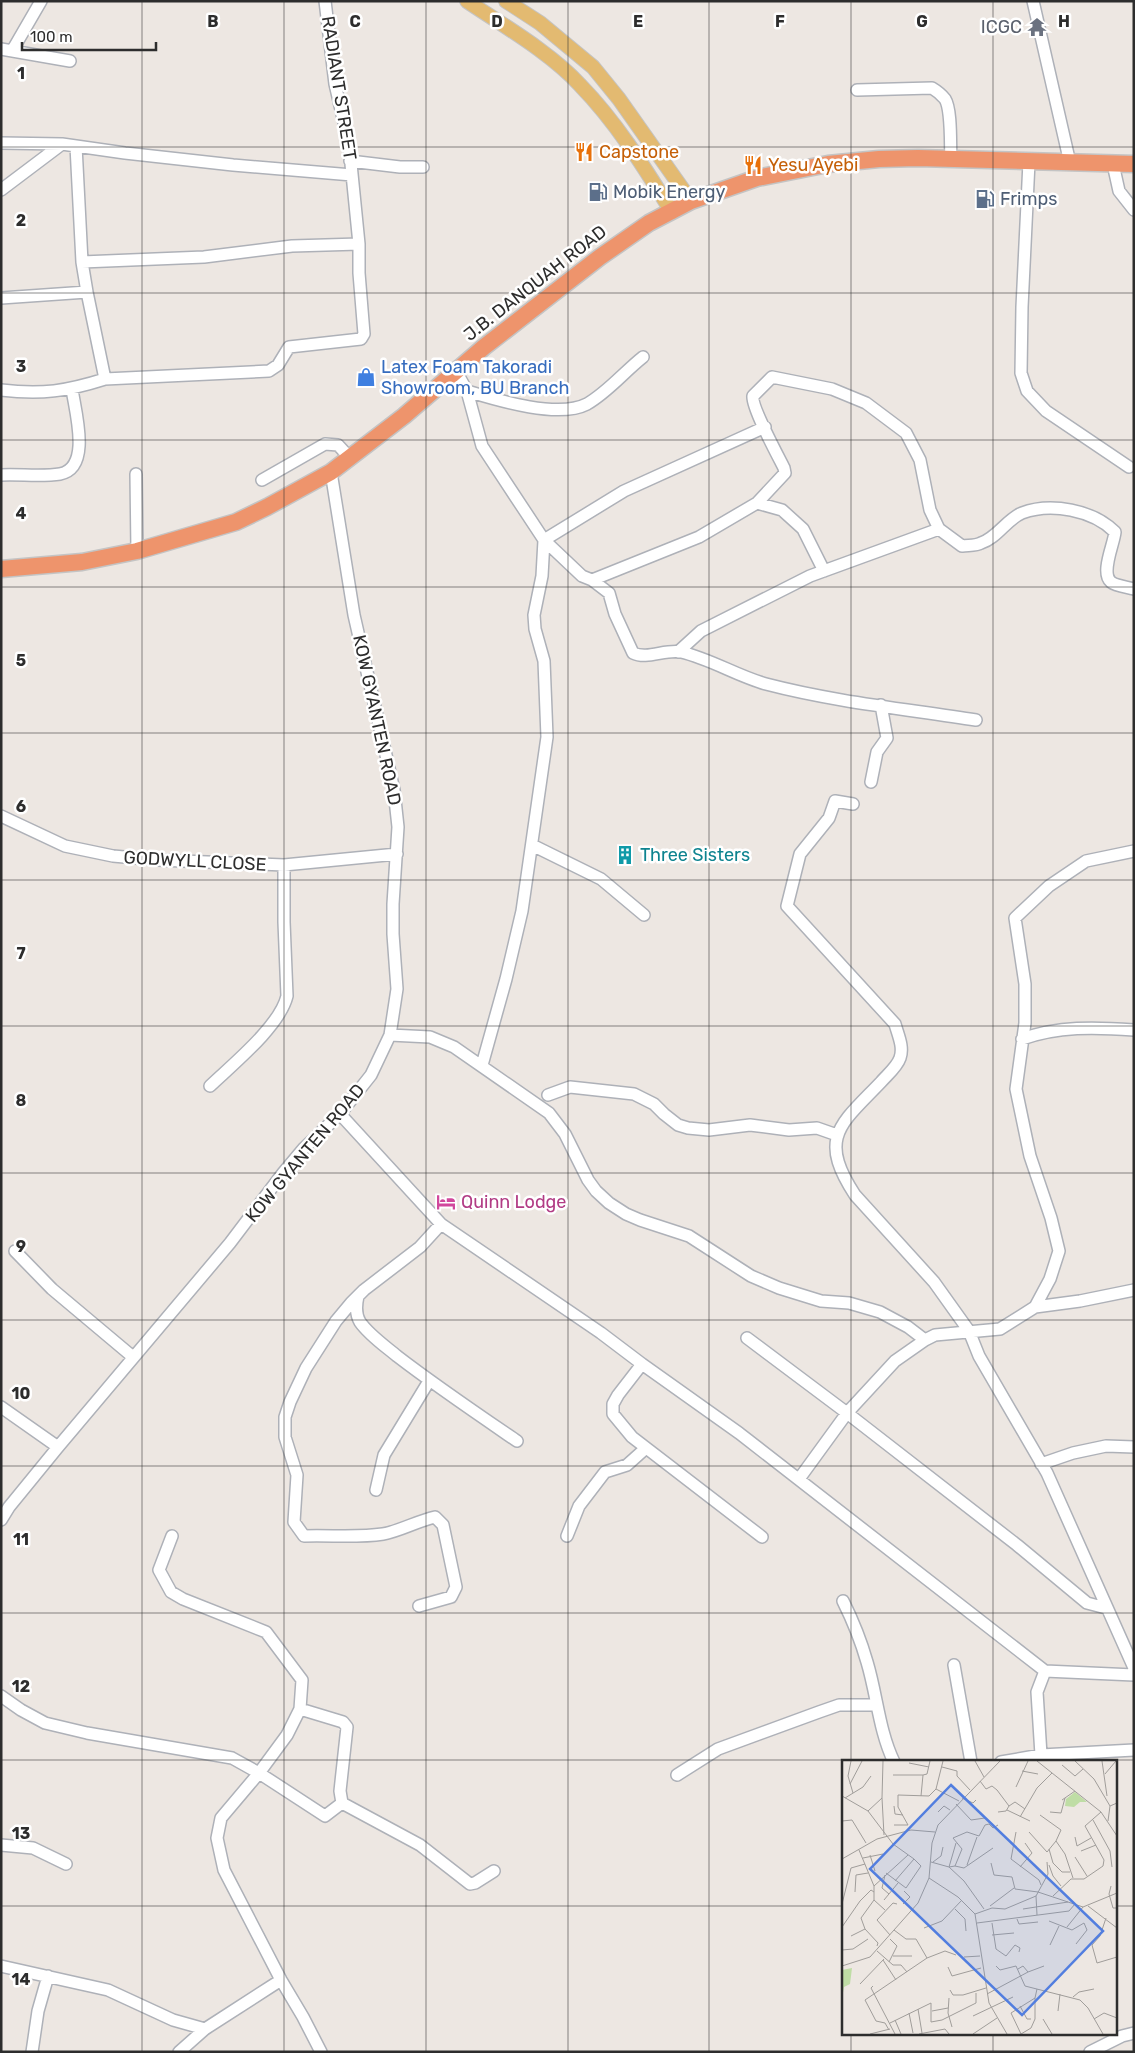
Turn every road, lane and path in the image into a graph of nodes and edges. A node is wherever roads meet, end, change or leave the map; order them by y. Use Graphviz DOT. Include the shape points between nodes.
graph roads {
  1 [pos="41,1"];
  2 [pos="325,1"];
  3 [pos="467,1"];
  4 [pos="506,1"];
  5 [pos="1033,1"];
  6 [pos="7,50"];
  7 [pos="70,61"];
  8 [pos="857,90"];
  9 [pos="1,143"];
  10 [pos="62,144"];
  11 [pos="76,146"];
  12 [pos="951,160"];
  13 [pos="350,161"];
  14 [pos="1029,162"];
  15 [pos="1070,163"];
  16 [pos="1113,164"];
  17 [pos="1134,164"];
  18 [pos="423,167"];
  19 [pos="352,175"];
  20 [pos="1,190"];
  21 [pos="692,201"];
  22 [pos="1134,210"];
  23 [pos="672,212"];
  24 [pos="359,244"];
  25 [pos="82,262"];
  26 [pos="86,292"];
  27 [pos="1,298"];
  28 [pos="642,357"];
  29 [pos="456,371"];
  30 [pos="105,379"];
  31 [pos="1,390"];
  32 [pos="72,390"];
  33 [pos="467,391"];
  34 [pos="765,427"];
  35 [pos="350,458"];
  36 [pos="1129,467"];
  37 [pos="331,472"];
  38 [pos="136,474"];
  39 [pos="1,475"];
  40 [pos="262,480"];
  41 [pos="758,503"];
  42 [pos="939,529"];
  43 [pos="544,540"];
  44 [pos="137,551"];
  45 [pos="1,569"];
  46 [pos="824,571"];
  47 [pos="592,580"];
  48 [pos="1134,589"];
  49 [pos="678,652"];
  50 [pos="881,705"];
  51 [pos="976,720"];
  52 [pos="871,782"];
  53 [pos="853,804"];
  54 [pos="1,816"];
  55 [pos="532,844"];
  56 [pos="1134,850"];
  57 [pos="396,854"];
  58 [pos="284,865"];
  59 [pos="644,915"];
  60 [pos="1134,1030"];
  61 [pos="390,1035"];
  62 [pos="1022,1039"];
  63 [pos="482,1066"];
  64 [pos="210,1086"];
  65 [pos="548,1095"];
  66 [pos="340,1114"];
  67 [pos="837,1135"];
  68 [pos="441,1224"];
  69 [pos="15,1251"];
  70 [pos="1134,1290"];
  71 [pos="358,1296"];
  72 [pos="1035,1307"];
  73 [pos="969,1331"];
  74 [pos="747,1338"];
  75 [pos="925,1340"];
  76 [pos="133,1357"];
  77 [pos="642,1364"];
  78 [pos="429,1381"];
  79 [pos="1,1407"];
  80 [pos="847,1413"];
  81 [pos="517,1441"];
  82 [pos="58,1447"];
  83 [pos="1134,1447"];
  84 [pos="646,1448"];
  85 [pos="1041,1464"];
  86 [pos="799,1479"];
  87 [pos="376,1490"];
  88 [pos="1,1520"];
  89 [pos="172,1536"];
  90 [pos="567,1536"];
  91 [pos="762,1537"];
  92 [pos="843,1601"];
  93 [pos="419,1606"];
  94 [pos="1106,1608"];
  95 [pos="954,1665"];
  96 [pos="1134,1668"];
  97 [pos="1046,1671"];
  98 [pos="1134,1675"];
  99 [pos="1,1696"];
  100 [pos="877,1705"];
  101 [pos="300,1709"];
  102 [pos="1134,1750"];
  103 [pos="1041,1755"];
  104 [pos="893,1760"];
  105 [pos="971,1760"];
  106 [pos="1012,1760"];
  107 [pos="259,1774"];
  108 [pos="677,1775"];
  109 [pos="342,1803"];
  110 [pos="1,1845"];
  111 [pos="66,1864"];
  112 [pos="494,1871"];
  113 [pos="1,1966"];
  114 [pos="48,1976"];
  115 [pos="280,1980"];
  116 [pos="205,2029"];
  117 [pos="1134,2033"];
  118 [pos="32,2052"];
  119 [pos="179,2052"];
  120 [pos="321,2052"];
  121 [pos="1090,2052"];
  1 -- 6 [label="street"];
  2 -- 13 [label="street, RADIANT STREET" via="335,84"];
  3 -- 23 [label="main road" via="540,51 580,84 621,132"];
  4 -- 21 [label="main road" via="540,23 594,67"];
  5 -- 15 [label="street"];
  6 -- 7 [label="street"];
  8 -- 12 [label="street" via="932,88 938,92 946,100 948,109"];
  9 -- 10 [label="street"];
  10 -- 11 [label="street"];
  10 -- 20 [label="street"];
  11 -- 19 [label="street"];
  11 -- 25 [label="street"];
  12 -- 14 [label="highway, J.B. DANQUAH ROAD"];
  12 -- 21 [label="highway, J.B. DANQUAH ROAD" via="908,158 828,164 757,178"];
  13 -- 18 [label="street"];
  13 -- 19 [label="street, RADIANT STREET"];
  14 -- 15 [label="highway, J.B. DANQUAH ROAD"];
  14 -- 36 [label="street" via="1020,373 1027,391 1046,411"];
  15 -- 16 [label="highway, J.B. DANQUAH ROAD"];
  16 -- 17 [label="highway, J.B. DANQUAH ROAD"];
  16 -- 22 [label="street" via="1119,191"];
  19 -- 24 [label="street, RADIANT STREET"];
  21 -- 23 [label="highway, J.B. DANQUAH ROAD"];
  23 -- 29 [label="highway, J.B. DANQUAH ROAD" via="649,223 600,257"];
  24 -- 25 [label="street" via="292,246 204,257"];
  24 -- 30 [label="street, RADIANT STREET" via="364,334 361,339 289,347 278,365 269,370"];
  25 -- 26 [label="street"];
  26 -- 27 [label="street"];
  26 -- 30 [label="street"];
  28 -- 33 [label="street" via="603,393 585,405 564,410 518,405"];
  29 -- 33 [label="street"];
  29 -- 35 [label="highway, J.B. DANQUAH ROAD"];
  30 -- 32 [label="street"];
  31 -- 32 [label="street" via="40,393"];
  32 -- 39 [label="street" via="80,448 74,465 61,474"];
  33 -- 43 [label="street" via="482,446"];
  34 -- 41 [label="street" via="785,472"];
  34 -- 42 [label="street" via="752,400 772,377 832,389 866,403 906,433 920,460 930,510"];
  34 -- 43 [label="street" via="624,491"];
  35 -- 37 [label="highway, J.B. DANQUAH ROAD"];
  35 -- 40 [label="street" via="338,445 325,444"];
  37 -- 44 [label="highway, J.B. DANQUAH ROAD" via="236,522"];
  37 -- 57 [label="street, KOW GYANTEN ROAD" via="354,615 394,790 398,827"];
  38 -- 44 [label="street"];
  41 -- 46 [label="street" via="782,510 803,529"];
  41 -- 47 [label="street" via="699,537"];
  42 -- 46 [label="street"];
  42 -- 48 [label="street" via="962,546 982,543 1021,513 1053,508 1077,510 1110,526 1115,532 1106,577 1111,583"];
  43 -- 47 [label="street" via="582,576"];
  43 -- 55 [label="street" via="542,576 534,615 544,661 548,737"];
  44 -- 45 [label="highway, J.B. DANQUAH ROAD" via="82,562"];
  46 -- 49 [label="street" via="701,631"];
  47 -- 49 [label="street" via="609,593 633,653 639,656"];
  49 -- 50 [label="street" via="707,659 766,683"];
  50 -- 51 [label="street"];
  50 -- 52 [label="street" via="888,738 877,752"];
  53 -- 67 [label="street" via="835,801 829,818 800,854 787,906 895,1024 901,1044 900,1058 890,1073 842,1122"];
  54 -- 58 [label="street, GODWYLL CLOSE" via="65,846 113,856"];
  55 -- 59 [label="street" via="601,879"];
  55 -- 63 [label="street" via="522,911"];
  56 -- 62 [label="street" via="1086,861 1049,886 1016,918 1025,984"];
  57 -- 58 [label="street, GODWYLL CLOSE"];
  57 -- 61 [label="street, KOW GYANTEN ROAD" via="393,904 397,989"];
  58 -- 64 [label="street" via="286,1004 258,1040"];
  60 -- 62 [label="street" via="1092,1027 1041,1032"];
  61 -- 63 [label="street" via="430,1037 454,1047"];
  61 -- 66 [label="street, KOW GYANTEN ROAD" via="371,1075"];
  62 -- 72 [label="street" via="1016,1089 1030,1156 1059,1251 1050,1279"];
  63 -- 75 [label="street" via="549,1113 565,1134 596,1191 626,1214 690,1236 751,1276 779,1288 821,1301 849,1303 880,1312"];
  65 -- 67 [label="street" via="570,1087 634,1094 654,1104 678,1125 688,1128 709,1130 750,1125 789,1130 817,1128"];
  66 -- 68 [label="street"];
  66 -- 76 [label="street, KOW GYANTEN ROAD" via="299,1154 230,1243"];
  67 -- 73 [label="street" via="836,1154 846,1182 934,1282"];
  68 -- 71 [label="street" via="420,1247"];
  68 -- 77 [label="street"];
  69 -- 76 [label="street" via="52,1289"];
  70 -- 72 [label="street"];
  71 -- 78 [label="street" via="356,1310 361,1324"];
  71 -- 93 [label="street" via="336,1322 306,1368 290,1402 285,1437 297,1475 294,1522 304,1536 360,1537 386,1534 435,1517 443,1525 456,1587 451,1597"];
  72 -- 73 [label="street" via="1000,1329"];
  73 -- 75 [label="street" via="935,1335"];
  73 -- 85 [label="street" via="979,1356"];
  74 -- 80 [label="street"];
  75 -- 80 [label="street" via="895,1361"];
  76 -- 82 [label="street, KOW GYANTEN ROAD"];
  77 -- 84 [label="street" via="618,1394 613,1414"];
  77 -- 86 [label="street"];
  78 -- 81 [label="street"];
  78 -- 87 [label="street" via="384,1455"];
  79 -- 82 [label="street"];
  80 -- 86 [label="street"];
  80 -- 94 [label="street" via="1087,1603"];
  82 -- 88 [label="street, KOW GYANTEN ROAD"];
  83 -- 85 [label="street" via="1106,1446"];
  84 -- 90 [label="street" via="627,1465 605,1472 579,1506"];
  84 -- 91 [label="street"];
  85 -- 94 [label="street"];
  86 -- 97 [label="street"];
  89 -- 101 [label="street" via="160,1570 171,1592 266,1632 302,1680"];
  92 -- 100 [label="street" via="868,1663"];
  94 -- 96 [label="street"];
  95 -- 105 [label="street"];
  97 -- 98 [label="street"];
  97 -- 103 [label="street" via="1037,1692"];
  99 -- 107 [label="street" via="45,1723 232,1758"];
  100 -- 104 [label="street"];
  100 -- 108 [label="street" via="840,1705 819,1712 718,1749"];
  101 -- 107 [label="street" via="287,1736"];
  101 -- 109 [label="street" via="347,1726 340,1791"];
  102 -- 103 [label="street"];
  103 -- 106 [label="street"];
  107 -- 109 [label="street" via="326,1816"];
  107 -- 115 [label="street" via="221,1818 217,1838 224,1870"];
  109 -- 112 [label="street" via="420,1845 470,1884"];
  110 -- 111 [label="street" via="33,1848"];
  113 -- 114 [label="street"];
  114 -- 116 [label="street" via="108,1990 173,2020"];
  114 -- 118 [label="street" via="38,2011"];
  115 -- 116 [label="street"];
  115 -- 120 [label="street"];
  116 -- 119 [label="street"];
  117 -- 121 [label="street"];
}
